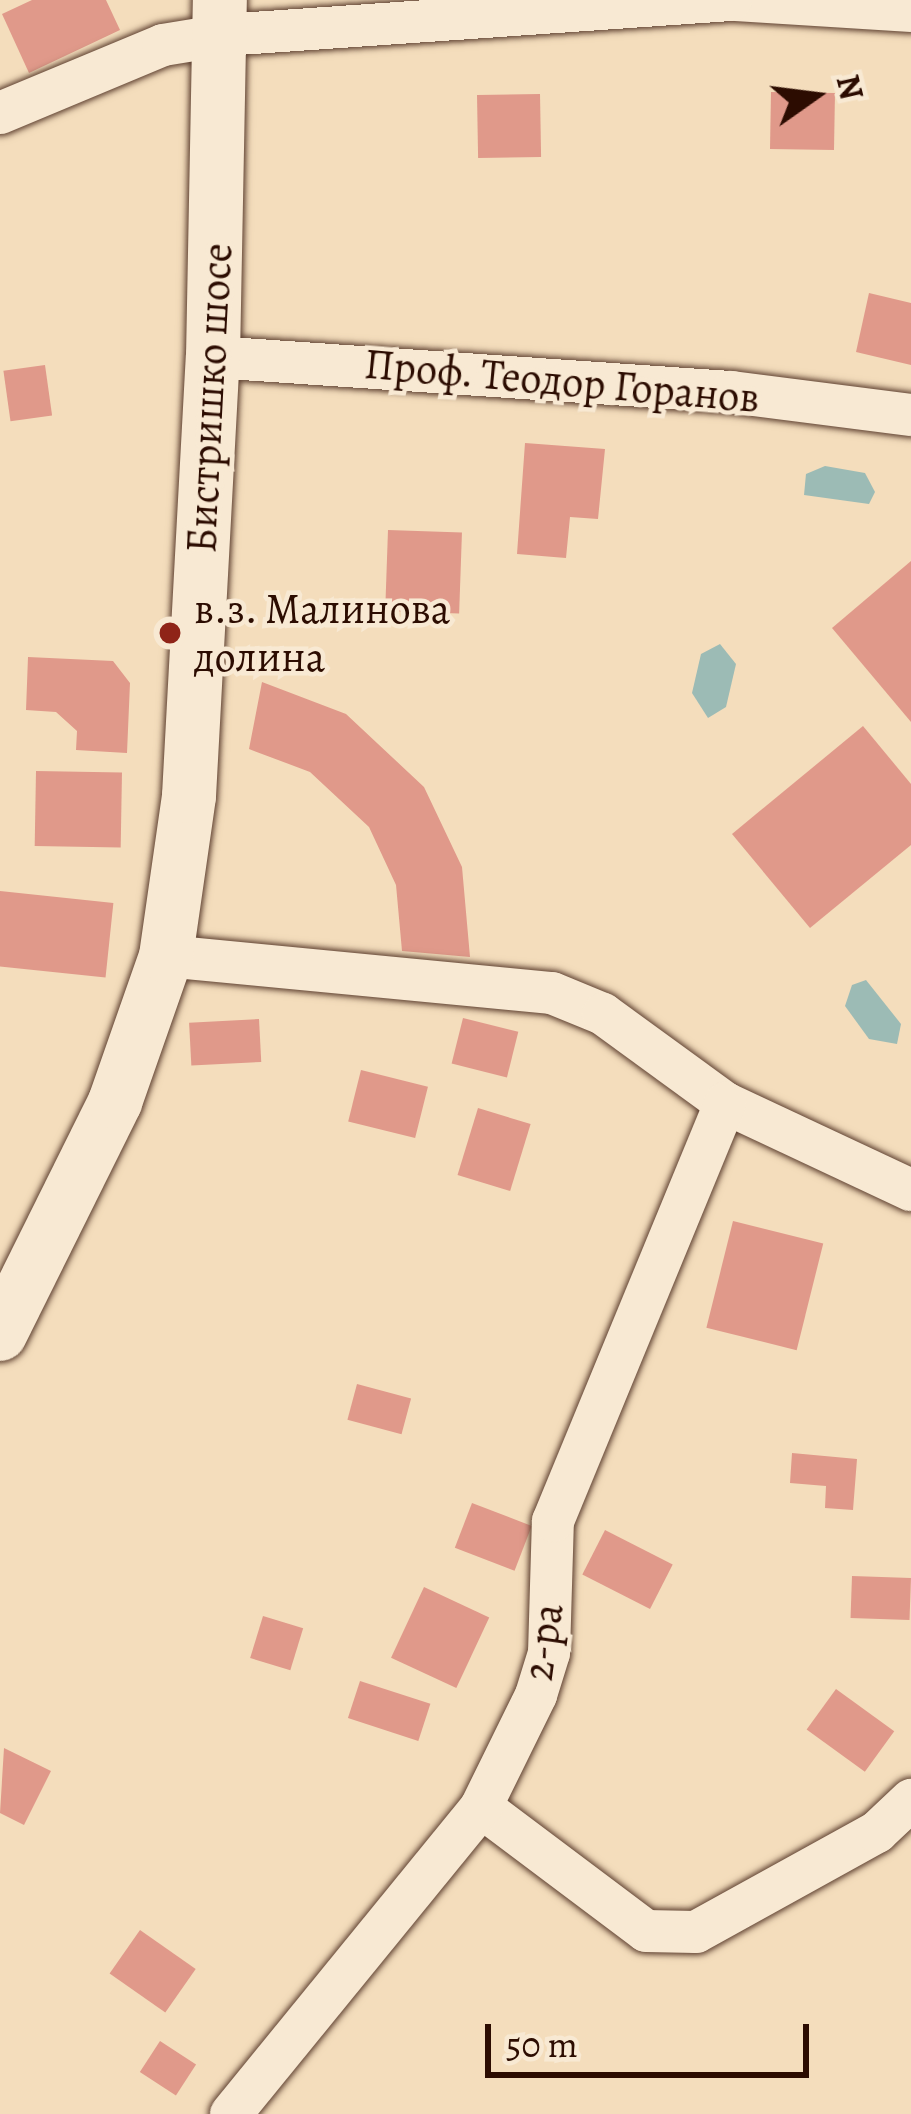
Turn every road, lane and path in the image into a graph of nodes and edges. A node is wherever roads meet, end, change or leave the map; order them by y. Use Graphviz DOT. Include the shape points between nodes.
graph roads {
  1 [pos="734,0"];
  2 [pos="911,11"];
  3 [pos="222,17"];
  4 [pos="0,113"];
  5 [pos="213,356"];
  6 [pos="911,415"];
  7 [pos="166,956"];
  8 [pos="725,1103"];
  9 [pos="911,1190"];
  10 [pos="0,1334"];
  11 [pos="911,1800"];
  12 [pos="482,1808"];
  13 [pos="231,2114"];
  1 -- 2 [label="street"];
  1 -- 3 [label="street"];
  3 -- 4 [label="street"];
  3 -- 5 [label="street, Бистришко шосе"];
  5 -- 6 [label="street, Проф. Теодор Горанов" via="731,392"];
  5 -- 7 [label="street, Бистришко шосе" via="189,796"];
  7 -- 8 [label="street" via="552,993 603,1014"];
  7 -- 10 [label="street, Бистришко шосе" via="115,1102"];
  8 -- 9 [label="street"];
  8 -- 12 [label="street, 2-ра" via="553,1521 549,1653"];
  11 -- 12 [label="street" via="877,1832 696,1932 646,1931"];
  12 -- 13 [label="street, 2-ра"];
}
